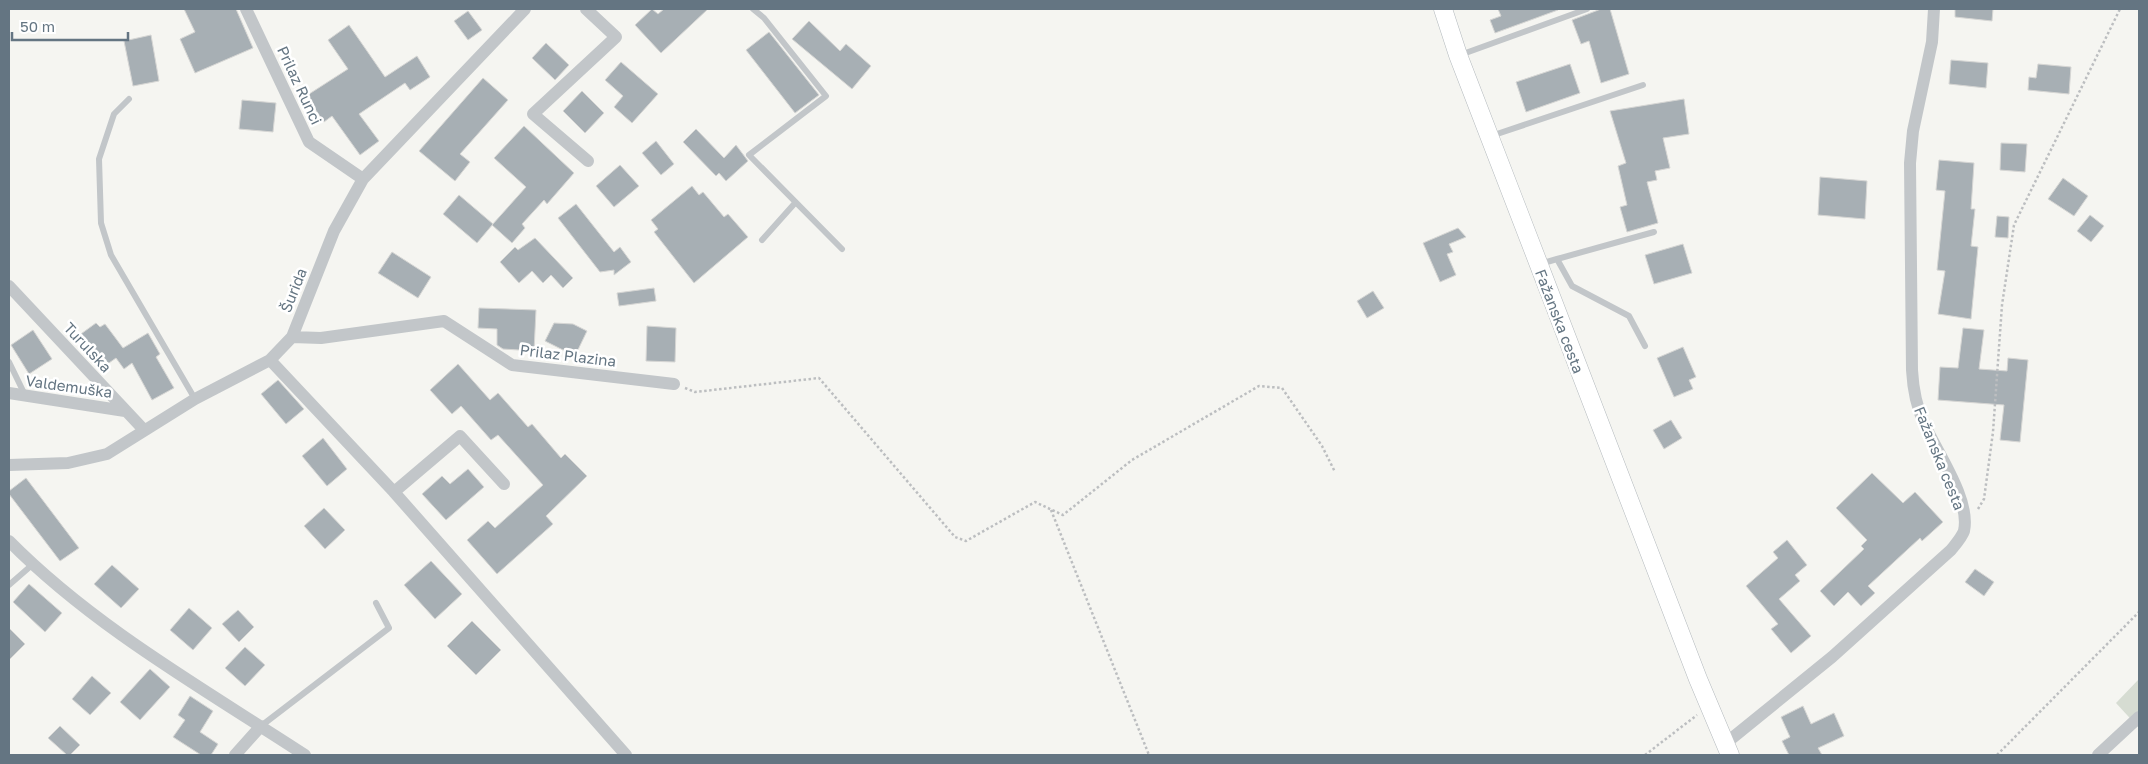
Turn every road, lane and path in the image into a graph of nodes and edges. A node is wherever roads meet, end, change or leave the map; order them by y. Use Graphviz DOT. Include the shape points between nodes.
graph roads {
  1 [pos="246,9"];
  2 [pos="524,9"];
  3 [pos="586,9"];
  4 [pos="753,9"];
  5 [pos="1443,9"];
  6 [pos="1587,9"];
  7 [pos="1934,9"];
  8 [pos="2120,9"];
  9 [pos="1458,56"];
  10 [pos="1643,85"];
  11 [pos="129,99"];
  12 [pos="1490,136"];
  13 [pos="588,161"];
  14 [pos="363,179"];
  15 [pos="795,203"];
  16 [pos="1654,232"];
  17 [pos="762,240"];
  18 [pos="842,249"];
  19 [pos="1557,259"];
  20 [pos="1539,265"];
  21 [pos="9,286"];
  22 [pos="292,337"];
  23 [pos="1645,346"];
  24 [pos="270,360"];
  25 [pos="9,362"];
  26 [pos="674,384"];
  27 [pos="9,393"];
  28 [pos="25,396"];
  29 [pos="195,399"];
  30 [pos="125,411"];
  31 [pos="144,430"];
  32 [pos="9,465"];
  33 [pos="1335,472"];
  34 [pos="504,484"];
  35 [pos="394,492"];
  36 [pos="1051,510"];
  37 [pos="1964,532"];
  38 [pos="9,541"];
  39 [pos="32,565"];
  40 [pos="9,585"];
  41 [pos="376,603"];
  42 [pos="2139,612"];
  43 [pos="1709,704"];
  44 [pos="2139,717"];
  45 [pos="261,726"];
  46 [pos="1728,749"];
  47 [pos="235,755"];
  48 [pos="305,755"];
  49 [pos="626,755"];
  50 [pos="1149,755"];
  51 [pos="1644,755"];
  52 [pos="1997,755"];
  53 [pos="2098,755"];
  1 -- 14 [label="street, Prilaz Runci" via="309,142"];
  2 -- 14 [label="street, Šurida"];
  3 -- 13 [label="street" via="616,37 533,114"];
  4 -- 15 [label="lane" via="764,18 826,96 749,155"];
  5 -- 9 [label="main road, Fažanska cesta"];
  6 -- 9 [label="lane"];
  7 -- 37 [label="street, Fažanska cesta" via="1932,42 1913,131 1910,163 1912,370 1923,422 1956,488 1964,514"];
  8 -- 37 [label="path" via="2014,225 2002,305 1993,432 1984,499"];
  9 -- 12 [label="main road, Fažanska cesta"];
  10 -- 12 [label="lane"];
  11 -- 29 [label="lane" via="114,114 99,159 100,223 110,255"];
  12 -- 20 [label="main road, Fažanska cesta"];
  14 -- 22 [label="street, Šurida" via="334,231"];
  15 -- 17 [label="lane"];
  15 -- 18 [label="lane"];
  16 -- 19 [label="lane"];
  19 -- 20 [label="lane"];
  19 -- 23 [label="lane" via="1572,286 1629,316"];
  20 -- 43 [label="main road, Fažanska cesta"];
  21 -- 30 [label="street, Turulska"];
  22 -- 24 [label="street, Šurida"];
  22 -- 26 [label="street, Prilaz Plazina" via="321,338 444,321 512,365"];
  24 -- 29 [label="street, Šurida"];
  24 -- 35 [label="street"];
  25 -- 28 [label="lane"];
  26 -- 36 [label="path" via="694,392 819,378 955,537 966,541 1035,502"];
  27 -- 28 [label="street, Valdemuška"];
  28 -- 30 [label="street, Valdemuška"];
  29 -- 31 [label="street, Šurida"];
  30 -- 31 [label="street, Turulska"];
  31 -- 32 [label="street, Šurida" via="107,454 68,462"];
  33 -- 36 [label="path" via="1322,446 1282,388 1259,386 1132,460 1063,516"];
  34 -- 35 [label="street" via="460,436"];
  35 -- 49 [label="street"];
  36 -- 50 [label="path"];
  37 -- 46 [label="street, Fažanska cesta" via="1951,550"];
  38 -- 39 [label="street"];
  39 -- 40 [label="lane"];
  39 -- 45 [label="street" via="123,635"];
  41 -- 45 [label="lane" via="389,628"];
  42 -- 52 [label="path"];
  43 -- 46 [label="main road, Fažanska cesta"];
  43 -- 51 [label="path"];
  44 -- 53 [label="street"];
  45 -- 47 [label="street"];
  45 -- 48 [label="street"];
}
